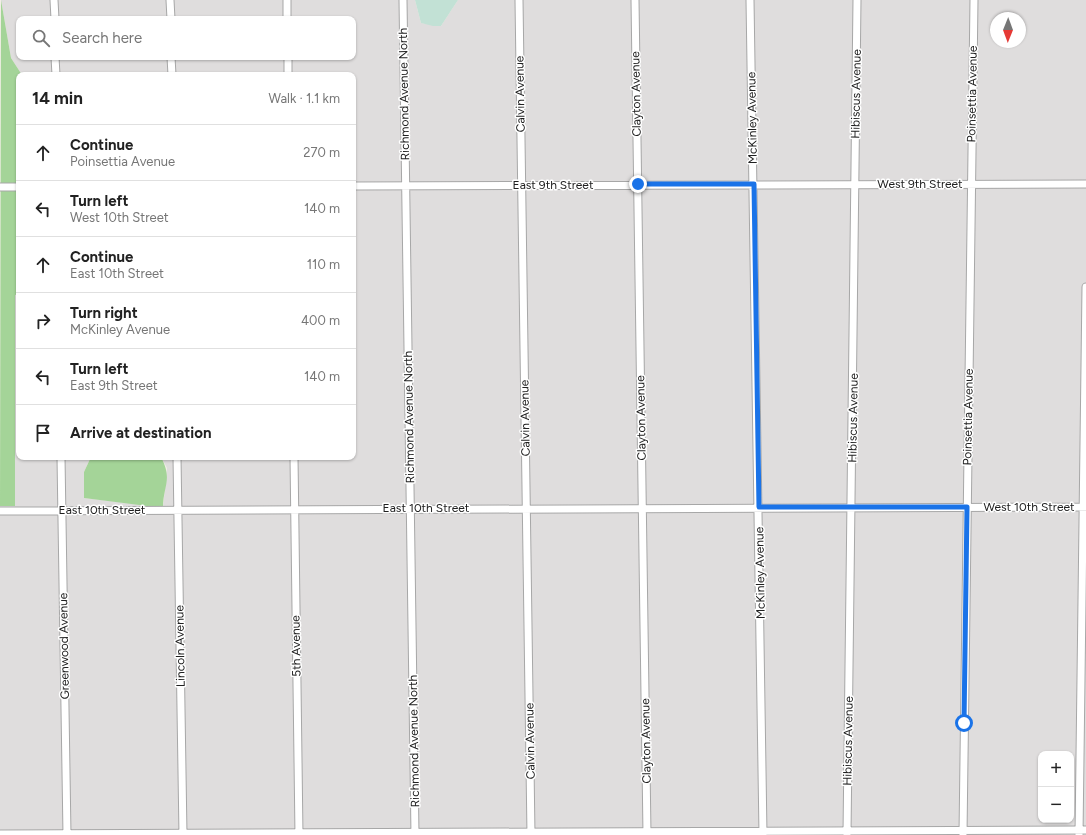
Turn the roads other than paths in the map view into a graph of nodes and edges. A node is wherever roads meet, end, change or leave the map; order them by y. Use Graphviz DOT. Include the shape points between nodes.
graph roads {
  1 [pos="54,0"];
  2 [pos="170,0"];
  3 [pos="287,0"];
  4 [pos="402,0"];
  5 [pos="519,0"];
  6 [pos="635,0"];
  7 [pos="750,0"];
  8 [pos="857,0"];
  9 [pos="974,0"];
  10 [pos="55,16"];
  11 [pos="171,16"];
  12 [pos="287,16"];
  13 [pos="55,60"];
  14 [pos="171,60"];
  15 [pos="288,60"];
  16 [pos="56,72"];
  17 [pos="172,72"];
  18 [pos="288,72"];
  19 [pos="856,183"];
  20 [pos="638,184"];
  21 [pos="754,184"];
  22 [pos="971,184"];
  23 [pos="1086,184"];
  24 [pos="405,185"];
  25 [pos="522,185"];
  26 [pos="356,186"];
  27 [pos="0,187"];
  28 [pos="16,187"];
  29 [pos="1086,287"];
  30 [pos="61,460"];
  31 [pos="177,460"];
  32 [pos="294,460"];
  33 [pos="851,506"];
  34 [pos="759,507"];
  35 [pos="967,507"];
  36 [pos="1085,507"];
  37 [pos="410,508"];
  38 [pos="526,508"];
  39 [pos="642,508"];
  40 [pos="295,509"];
  41 [pos="62,510"];
  42 [pos="178,510"];
  43 [pos="0,511"];
  44 [pos="1081,832"];
  45 [pos="415,833"];
  46 [pos="531,833"];
  47 [pos="647,833"];
  48 [pos="763,833"];
  49 [pos="847,833"];
  50 [pos="963,833"];
  51 [pos="0,834"];
  52 [pos="67,834"];
  53 [pos="183,834"];
  54 [pos="299,834"];
  1 -- 10 [label="street"];
  2 -- 11 [label="street"];
  3 -- 12 [label="street"];
  4 -- 24 [label="street, Richmond Avenue North"];
  5 -- 25 [label="street, Calvin Avenue"];
  6 -- 20 [label="street, Clayton Avenue"];
  7 -- 21 [label="street, McKinley Avenue"];
  8 -- 19 [label="street, Hibiscus Avenue"];
  9 -- 22 [label="street, Poinsettia Avenue"];
  13 -- 16 [label="street"];
  14 -- 17 [label="street"];
  15 -- 18 [label="street"];
  19 -- 21 [label="street, West 9th Street"];
  19 -- 22 [label="street, West 9th Street"];
  19 -- 33 [label="street, Hibiscus Avenue"];
  20 -- 21 [label="street, East 9th Street"];
  20 -- 25 [label="street, East 9th Street"];
  20 -- 39 [label="street, Clayton Avenue"];
  21 -- 34 [label="street, McKinley Avenue"];
  22 -- 23 [label="street, West 9th Street"];
  22 -- 35 [label="street, Poinsettia Avenue"];
  24 -- 25 [label="street, East 9th Street"];
  24 -- 26 [label="street, East 9th Street"];
  24 -- 37 [label="street, Richmond Avenue North"];
  25 -- 38 [label="street, Calvin Avenue"];
  27 -- 28 [label="street"];
  29 -- 36 [label="street"];
  30 -- 41 [label="street, Greenwood Avenue"];
  31 -- 42 [label="street, Lincoln Avenue"];
  32 -- 40 [label="street, 5th Avenue"];
  33 -- 34 [label="street, East 10th Street"];
  33 -- 35 [label="street, West 10th Street"];
  33 -- 49 [label="street, Hibiscus Avenue"];
  34 -- 39 [label="street, East 10th Street"];
  34 -- 48 [label="street, McKinley Avenue"];
  35 -- 36 [label="street, West 10th Street"];
  35 -- 50 [label="street, Poinsettia Avenue"];
  36 -- 44 [label="street"];
  37 -- 38 [label="street, East 10th Street"];
  37 -- 40 [label="street, East 10th Street"];
  37 -- 45 [label="street, Richmond Avenue North"];
  38 -- 39 [label="street, East 10th Street"];
  38 -- 46 [label="street, Calvin Avenue"];
  39 -- 47 [label="street, Clayton Avenue"];
  40 -- 42 [label="street, East 10th Street"];
  40 -- 54 [label="street, 5th Avenue"];
  41 -- 42 [label="street, East 10th Street"];
  41 -- 43 [label="street, East 10th Street"];
  41 -- 52 [label="street, Greenwood Avenue"];
  42 -- 53 [label="street, Lincoln Avenue"];
  44 -- 50 [label="street"];
  45 -- 46 [label="street"];
  45 -- 54 [label="street"];
  46 -- 47 [label="street"];
  47 -- 48 [label="street"];
  48 -- 49 [label="street"];
  49 -- 50 [label="street"];
  51 -- 52 [label="street"];
  52 -- 53 [label="street"];
  53 -- 54 [label="street"];
}
